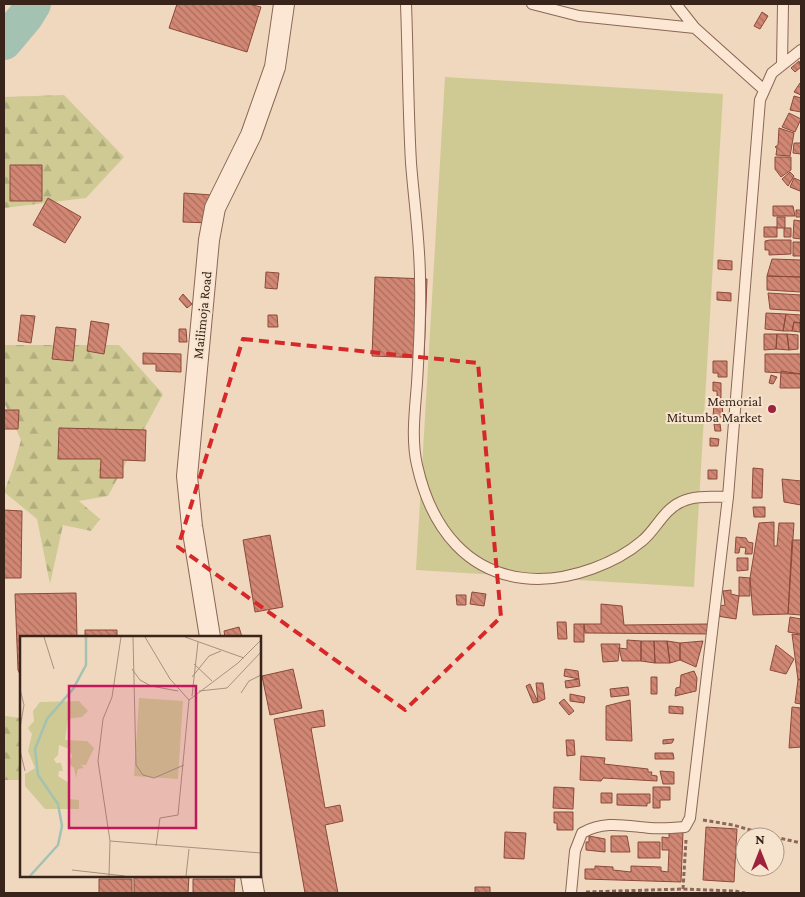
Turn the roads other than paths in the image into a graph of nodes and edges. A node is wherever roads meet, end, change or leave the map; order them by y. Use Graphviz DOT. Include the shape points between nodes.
graph roads {
  1 [pos="284,4"];
  2 [pos="406,4"];
  3 [pos="532,4"];
  4 [pos="676,4"];
  5 [pos="783,4"];
  6 [pos="695,28"];
  7 [pos="801,50"];
  8 [pos="782,64"];
  9 [pos="764,89"];
  10 [pos="728,497"];
  11 [pos="210,636"];
  12 [pos="251,877"];
  13 [pos="254,893"];
  14 [pos="571,893"];
  1 -- 11 [label="street, Mailimoja Road" via="276,67 251,135 215,208 209,240 187,476"];
  2 -- 10 [label="lane" via="411,161 420,279 414,424 416,464 442,531 470,560 516,577 539,579 576,574 611,560 642,541 665,514 681,502 704,497"];
  3 -- 6 [label="lane" via="578,16"];
  4 -- 6 [label="lane"];
  5 -- 8 [label="lane"];
  6 -- 9 [label="lane"];
  7 -- 8 [label="lane"];
  8 -- 9 [label="lane" via="772,73"];
  9 -- 10 [label="lane" via="760,100"];
  10 -- 14 [label="lane" via="688,822 653,829 611,824 592,827 582,833 576,851"];
  12 -- 13 [label="street"];
}
